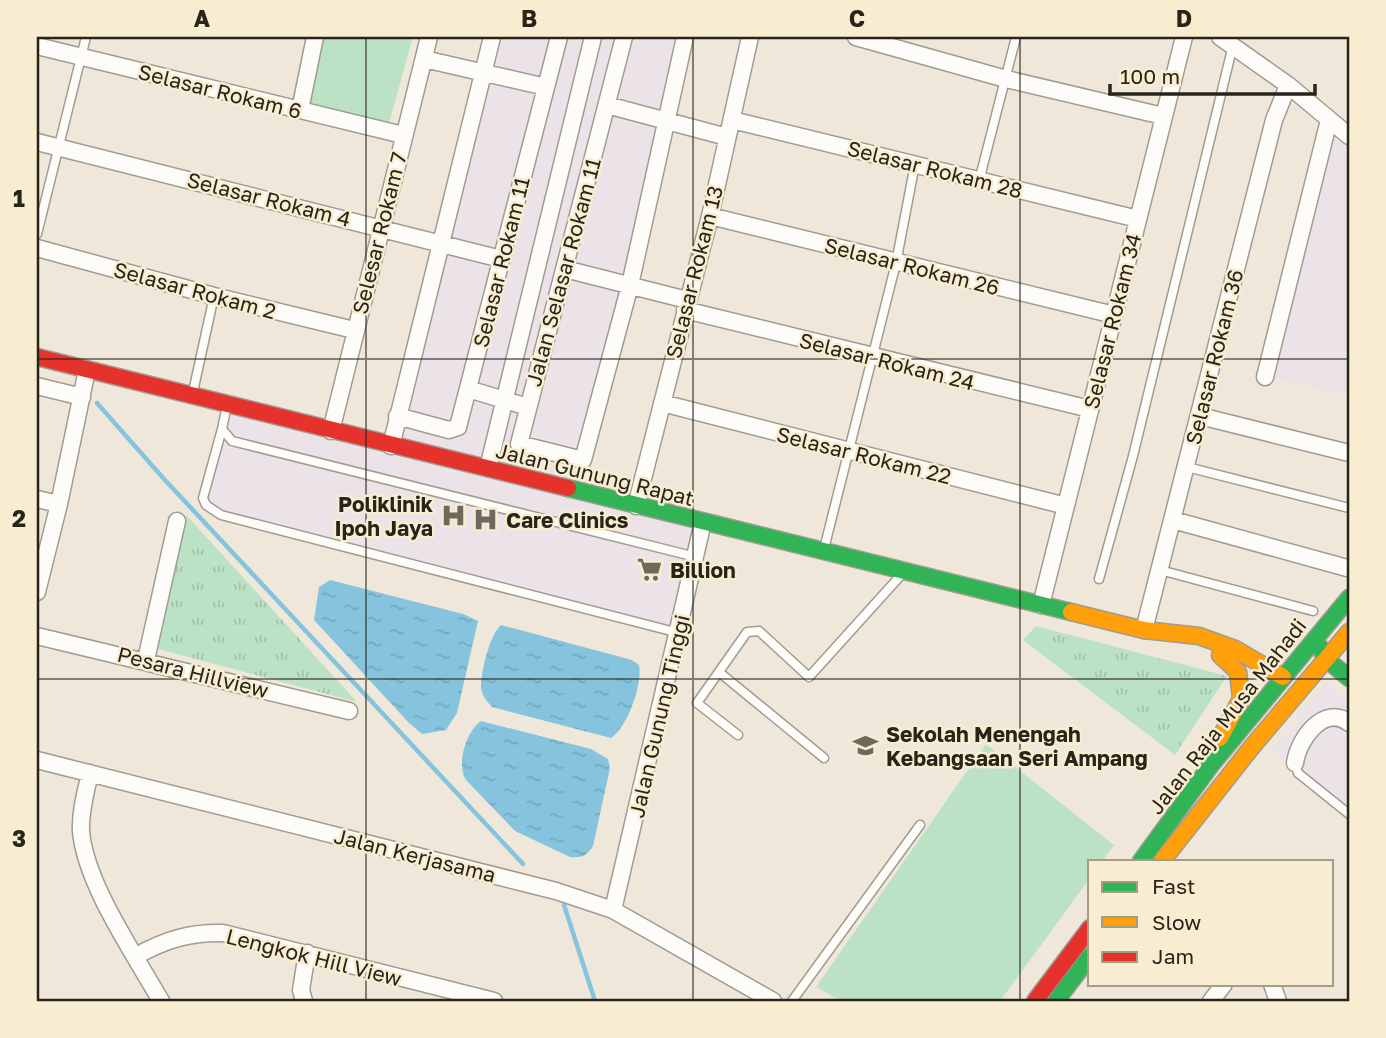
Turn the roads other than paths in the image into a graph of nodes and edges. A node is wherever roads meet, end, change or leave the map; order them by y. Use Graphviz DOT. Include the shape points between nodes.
graph roads {
  1 [pos="86,37"];
  2 [pos="315,37"];
  3 [pos="429,37"];
  4 [pos="492,37"];
  5 [pos="558,37"];
  6 [pos="593,37"];
  7 [pos="624,37"];
  8 [pos="685,37"];
  9 [pos="750,37"];
  10 [pos="856,37"];
  11 [pos="1016,37"];
  12 [pos="1184,37"];
  13 [pos="1227,41"];
  14 [pos="37,46"];
  15 [pos="81,57"];
  16 [pos="424,59"];
  17 [pos="483,75"];
  18 [pos="1006,79"];
  19 [pos="1288,85"];
  20 [pos="546,88"];
  21 [pos="607,105"];
  22 [pos="300,110"];
  23 [pos="1163,116"];
  24 [pos="667,119"];
  25 [pos="732,120"];
  26 [pos="1329,120"];
  27 [pos="403,135"];
  28 [pos="1349,136"];
  29 [pos="727,137"];
  30 [pos="37,142"];
  31 [pos="59,146"];
  32 [pos="915,164"];
  33 [pos="979,181"];
  34 [pos="709,216"];
  35 [pos="1138,219"];
  36 [pos="380,227"];
  37 [pos="37,234"];
  38 [pos="440,241"];
  39 [pos="37,248"];
  40 [pos="501,259"];
  41 [pos="897,263"];
  42 [pos="565,269"];
  43 [pos="630,285"];
  44 [pos="214,296"];
  45 [pos="686,305"];
  46 [pos="1114,315"];
  47 [pos="355,330"];
  48 [pos="37,358"];
  49 [pos="872,358"];
  50 [pos="87,370"];
  51 [pos="1265,377"];
  52 [pos="37,386"];
  53 [pos="468,389"];
  54 [pos="82,397"];
  55 [pos="191,397"];
  56 [pos="504,401"];
  57 [pos="662,403"];
  58 [pos="227,404"];
  59 [pos="528,408"];
  60 [pos="1090,409"];
  61 [pos="397,416"];
  62 [pos="1200,416"];
  63 [pos="222,429"];
  64 [pos="331,431"];
  65 [pos="391,446"];
  66 [pos="849,452"];
  67 [pos="1349,453"];
  68 [pos="1187,467"];
  69 [pos="488,468"];
  70 [pos="37,499"];
  71 [pos="59,504"];
  72 [pos="636,506"];
  73 [pos="1066,506"];
  74 [pos="1349,508"];
  75 [pos="1173,520"];
  76 [pos="177,522"];
  77 [pos="704,522"];
  78 [pos="823,553"];
  79 [pos="696,557"];
  80 [pos="1347,568"];
  81 [pos="1160,570"];
  82 [pos="904,572"];
  83 [pos="1099,579"];
  84 [pos="37,592"];
  85 [pos="1349,598"];
  86 [pos="1041,606"];
  87 [pos="1313,611"];
  88 [pos="1144,630"];
  89 [pos="1349,632"];
  90 [pos="679,633"];
  91 [pos="37,636"];
  92 [pos="1315,637"];
  93 [pos="1337,654"];
  94 [pos="1220,655"];
  95 [pos="146,660"];
  96 [pos="719,672"];
  97 [pos="1349,678"];
  98 [pos="1281,685"];
  99 [pos="349,711"];
  100 [pos="1281,711"];
  101 [pos="1349,723"];
  102 [pos="738,736"];
  103 [pos="824,758"];
  104 [pos="37,760"];
  105 [pos="1294,763"];
  106 [pos="1211,765"];
  107 [pos="90,772"];
  108 [pos="1349,814"];
  109 [pos="920,825"];
  110 [pos="1142,860"];
  111 [pos="1163,860"];
  112 [pos="613,910"];
  113 [pos="1088,931"];
  114 [pos="307,953"];
  115 [pos="136,956"];
  116 [pos="1088,959"];
  117 [pos="1222,986"];
  118 [pos="438,994"];
  119 [pos="161,1001"];
  120 [pos="304,1001"];
  121 [pos="494,1001"];
  122 [pos="774,1001"];
  123 [pos="792,1001"];
  124 [pos="1035,1001"];
  125 [pos="1056,1001"];
  126 [pos="1211,1001"];
  1 -- 15 [label="lane"];
  2 -- 22 [label="street"];
  3 -- 16 [label="street, Selesar Rokam 7"];
  4 -- 17 [label="street"];
  5 -- 20 [label="street, Selasar Rokam 11"];
  6 -- 56 [label="street, Selasar Rokam 11"];
  7 -- 21 [label="street, Jalan Selasar Rokam 11"];
  8 -- 24 [label="street"];
  9 -- 25 [label="street, Selasar Rokam 13"];
  10 -- 18 [label="street"];
  11 -- 18 [label="lane"];
  12 -- 23 [label="street, Selasar Rokam 34"];
  13 -- 19 [label="street"];
  13 -- 83 [label="lane" via="1136,443"];
  14 -- 15 [label="street, Selasar Rokam 6"];
  15 -- 22 [label="street, Selasar Rokam 6"];
  15 -- 31 [label="lane"];
  16 -- 17 [label="street"];
  16 -- 27 [label="street, Selesar Rokam 7"];
  17 -- 20 [label="street"];
  17 -- 38 [label="street"];
  18 -- 23 [label="street"];
  18 -- 33 [label="lane"];
  19 -- 26 [label="street"];
  19 -- 62 [label="street, Selasar Rokam 36" via="1274,120"];
  20 -- 40 [label="street, Selasar Rokam 11"];
  21 -- 24 [label="street"];
  21 -- 42 [label="street, Jalan Selasar Rokam 11"];
  22 -- 27 [label="street, Selasar Rokam 6"];
  23 -- 35 [label="street, Selasar Rokam 34"];
  24 -- 29 [label="street"];
  24 -- 43 [label="street"];
  25 -- 29 [label="street, Selasar Rokam 13"];
  25 -- 32 [label="street, Selasar Rokam 28"];
  26 -- 28 [label="street"];
  26 -- 51 [label="street"];
  27 -- 36 [label="street, Selesar Rokam 7"];
  29 -- 34 [label="street, Selasar Rokam 13"];
  30 -- 31 [label="street, Selasar Rokam 4"];
  31 -- 36 [label="street, Selasar Rokam 4"];
  31 -- 37 [label="lane"];
  32 -- 33 [label="street, Selasar Rokam 28"];
  32 -- 41 [label="lane"];
  33 -- 35 [label="street, Selasar Rokam 28"];
  34 -- 41 [label="street, Selasar Rokam 26"];
  34 -- 45 [label="street, Selasar Rokam 13"];
  35 -- 46 [label="street, Selasar Rokam 34"];
  36 -- 38 [label="street, Selasar Rokam 4"];
  36 -- 47 [label="street, Selesar Rokam 7"];
  38 -- 40 [label="street, Selasar Rokam 4"];
  38 -- 61 [label="street"];
  39 -- 44 [label="street, Selasar Rokam 2"];
  40 -- 53 [label="street, Selasar Rokam 11"];
  41 -- 46 [label="street, Selasar Rokam 26"];
  41 -- 49 [label="lane"];
  42 -- 43 [label="street, Selasar Rokam 24"];
  42 -- 59 [label="street, Jalan Selasar Rokam 11"];
  43 -- 45 [label="street, Selasar Rokam 24"];
  43 -- 59 [label="street, Jalan Selasar Rokam 11" via="583,460 519,444"];
  44 -- 47 [label="street, Selasar Rokam 2"];
  44 -- 55 [label="lane"];
  45 -- 49 [label="street, Selasar Rokam 24"];
  45 -- 57 [label="street, Selasar Rokam 13"];
  46 -- 60 [label="street, Selasar Rokam 34"];
  47 -- 64 [label="street, Selesar Rokam 7"];
  48 -- 50 [label="street, Jalan Gunung Rapat"];
  49 -- 60 [label="street, Selasar Rokam 24"];
  49 -- 66 [label="lane"];
  50 -- 54 [label="street"];
  50 -- 55 [label="street, Jalan Gunung Rapat"];
  52 -- 54 [label="street"];
  53 -- 56 [label="street"];
  53 -- 61 [label="street, Selasar Rokam 11" via="458,427 449,430"];
  54 -- 71 [label="street"];
  55 -- 58 [label="street, Jalan Gunung Rapat"];
  56 -- 59 [label="street"];
  56 -- 69 [label="street, Selasar Rokam 11"];
  57 -- 66 [label="street, Selasar Rokam 22"];
  57 -- 72 [label="street, Selasar Rokam 13"];
  58 -- 63 [label="lane"];
  58 -- 64 [label="street, Jalan Gunung Rapat"];
  60 -- 73 [label="street, Selasar Rokam 34"];
  61 -- 65 [label="street"];
  62 -- 67 [label="street"];
  62 -- 68 [label="street, Selasar Rokam 36"];
  63 -- 79 [label="lane" via="232,441"];
  63 -- 90 [label="lane" via="203,498 221,515"];
  64 -- 65 [label="street, Jalan Gunung Rapat"];
  65 -- 69 [label="street, Jalan Gunung Rapat"];
  66 -- 73 [label="street, Selasar Rokam 22"];
  66 -- 78 [label="lane"];
  68 -- 74 [label="lane"];
  68 -- 75 [label="street, Selasar Rokam 36"];
  69 -- 72 [label="street, Jalan Gunung Rapat"];
  70 -- 71 [label="street"];
  71 -- 84 [label="street"];
  72 -- 77 [label="street, Jalan Gunung Rapat"];
  73 -- 86 [label="street, Selasar Rokam 34"];
  75 -- 80 [label="street"];
  75 -- 81 [label="street, Selasar Rokam 36"];
  76 -- 95 [label="street"];
  77 -- 78 [label="street, Jalan Gunung Rapat"];
  77 -- 79 [label="street, Jalan Gunung Tinggi"];
  78 -- 82 [label="street, Jalan Gunung Rapat"];
  79 -- 90 [label="street, Jalan Gunung Tinggi"];
  81 -- 87 [label="lane"];
  81 -- 88 [label="street, Selasar Rokam 36"];
  82 -- 86 [label="street, Jalan Gunung Rapat"];
  82 -- 96 [label="lane" via="809,677 754,630 747,632"];
  85 -- 92 [label="street, Jalan Raja Musa Mahadi"];
  86 -- 88 [label="street, Jalan Gunung Rapat"];
  88 -- 94 [label="street, Jalan Gunung Rapat" via="1156,640"];
  88 -- 98 [label="street, Jalan Gunung Rapat" via="1158,629 1244,651"];
  89 -- 93 [label="street, Jalan Raja Musa Mahadi"];
  90 -- 112 [label="street, Jalan Gunung Tinggi"];
  91 -- 95 [label="street, Pesara Hillview"];
  92 -- 93 [label="street"];
  92 -- 98 [label="street, Jalan Raja Musa Mahadi"];
  93 -- 97 [label="street"];
  93 -- 98 [label="street"];
  93 -- 100 [label="street, Jalan Raja Musa Mahadi"];
  94 -- 98 [label="street, Jalan Gunung Rapat"];
  94 -- 106 [label="street" via="1238,673 1241,699 1211,754"];
  95 -- 99 [label="street, Pesara Hillview"];
  96 -- 102 [label="lane" via="697,703"];
  96 -- 103 [label="lane"];
  98 -- 100 [label="street"];
  98 -- 106 [label="street, Jalan Raja Musa Mahadi"];
  100 -- 111 [label="street, Jalan Raja Musa Mahadi"];
  101 -- 105 [label="street" via="1331,716 1321,720 1297,750"];
  104 -- 107 [label="street, Jalan Kerjasama"];
  105 -- 108 [label="lane" via="1298,773"];
  106 -- 110 [label="street, Jalan Raja Musa Mahadi"];
  107 -- 112 [label="street, Jalan Kerjasama" via="556,891"];
  107 -- 115 [label="street" via="81,828 83,851"];
  109 -- 123 [label="lane"];
  112 -- 122 [label="street, Jalan Kerjasama"];
  113 -- 124 [label="street"];
  114 -- 115 [label="street, Lengkok Hill View" via="223,933 199,932 176,937"];
  114 -- 118 [label="street, Lengkok Hill View"];
  114 -- 120 [label="street" via="301,990"];
  115 -- 119 [label="street"];
  116 -- 125 [label="street"];
  117 -- 126 [label="street"];
  118 -- 121 [label="street, Lengkok Hill View"];
}
